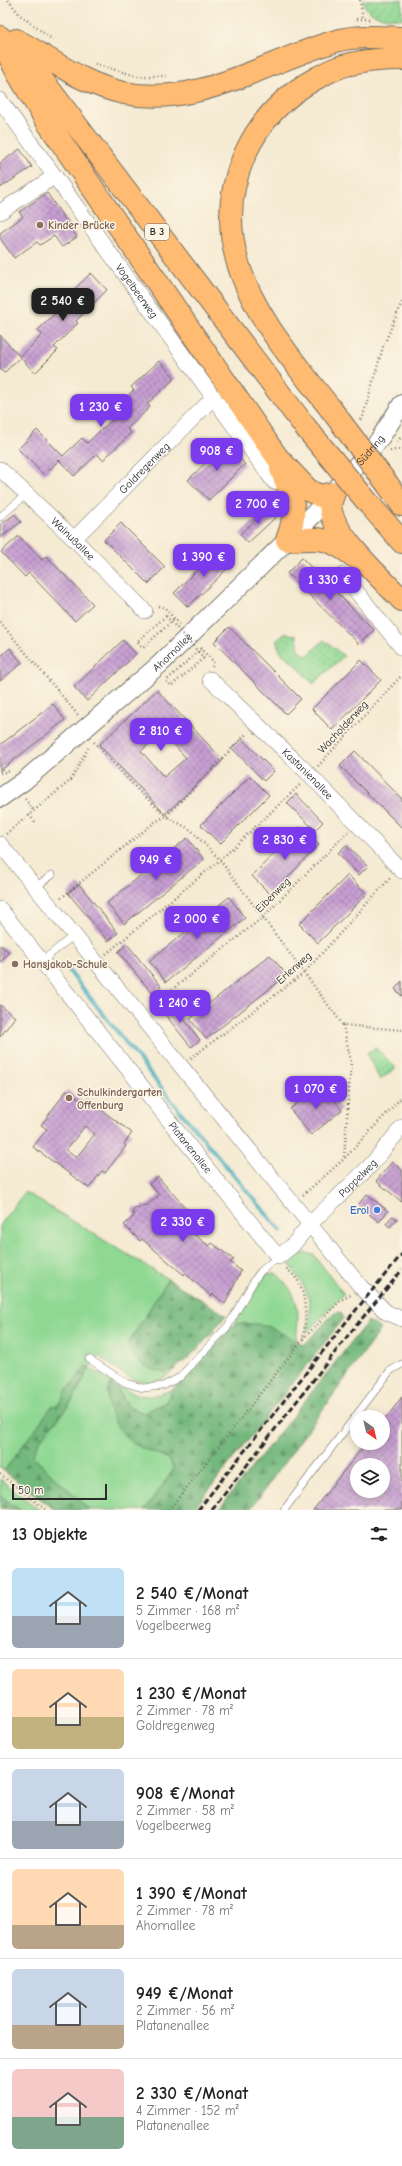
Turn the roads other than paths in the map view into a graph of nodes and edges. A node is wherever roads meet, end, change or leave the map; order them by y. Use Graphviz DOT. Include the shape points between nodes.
graph roads {
  1 [pos="3,32"];
  2 [pos="402,38"];
  3 [pos="402,59"];
  4 [pos="0,100"];
  5 [pos="55,176"];
  6 [pos="0,212"];
  7 [pos="214,397"];
  8 [pos="402,404"];
  9 [pos="277,456"];
  10 [pos="0,469"];
  11 [pos="274,482"];
  12 [pos="334,493"];
  13 [pos="26,494"];
  14 [pos="402,505"];
  15 [pos="0,517"];
  16 [pos="74,539"];
  17 [pos="287,540"];
  18 [pos="402,542"];
  19 [pos="374,570"];
  20 [pos="343,575"];
  21 [pos="402,600"];
  22 [pos="144,611"];
  23 [pos="402,648"];
  24 [pos="210,679"];
  25 [pos="0,798"];
  26 [pos="0,844"];
  27 [pos="400,869"];
  28 [pos="52,875"];
  29 [pos="34,888"];
  30 [pos="0,909"];
  31 [pos="74,935"];
  32 [pos="42,961"];
  33 [pos="402,1128"];
  34 [pos="309,1225"];
  35 [pos="278,1257"];
  36 [pos="402,1319"];
  37 [pos="89,1359"];
  38 [pos="402,1364"];
  39 [pos="284,1510"];
  1 -- 2 [label="highway" via="70,72 98,85 125,93 163,96 221,85 337,41 379,37"];
  1 -- 9 [label="highway" via="17,72 44,117"];
  1 -- 18 [label="highway, B 3, bridge" via="306,428"];
  3 -- 14 [label="highway, bridge" via="378,59 350,64 302,86 280,104 260,125 240,164 233,198 232,232 237,260 251,296 275,336"];
  4 -- 5 [label="street, Vogelbeerweg"];
  5 -- 6 [label="street"];
  5 -- 7 [label="street, Vogelbeerweg"];
  7 -- 11 [label="street, Vogelbeerweg"];
  7 -- 16 [label="street, Goldregenweg"];
  8 -- 12 [label="street, Südring" via="379,440"];
  9 -- 12 [label="highway" via="308,490 320,496"];
  9 -- 17 [label="highway" via="294,505 294,521"];
  10 -- 13 [label="street, Walnußallee"];
  12 -- 17 [label="street, Ahornallee"];
  12 -- 19 [label="highway" via="330,509 335,524"];
  13 -- 15 [label="lane"];
  13 -- 16 [label="street, Walnußallee"];
  16 -- 22 [label="street, Walnußallee"];
  17 -- 19 [label="highway" via="322,538 341,546"];
  17 -- 25 [label="street, Ahornallee" via="160,664 24,781"];
  19 -- 21 [label="highway"];
  20 -- 23 [label="street"];
  24 -- 27 [label="street, Kastanienallee" via="310,775"];
  26 -- 29 [label="street"];
  28 -- 29 [label="lane"];
  29 -- 31 [label="street"];
  30 -- 32 [label="street, Platanenallee"];
  31 -- 32 [label="lane"];
  31 -- 34 [label="street"];
  32 -- 35 [label="street, Platanenallee"];
  33 -- 34 [label="street, Pappelweg" via="371,1165"];
  34 -- 35 [label="street" via="292,1246"];
  34 -- 36 [label="street" via="361,1287 386,1312"];
  35 -- 37 [label="lane" via="255,1279 228,1326 180,1377 162,1386 143,1388 126,1383"];
  38 -- 39 [label="lane" via="390,1371"];
}
